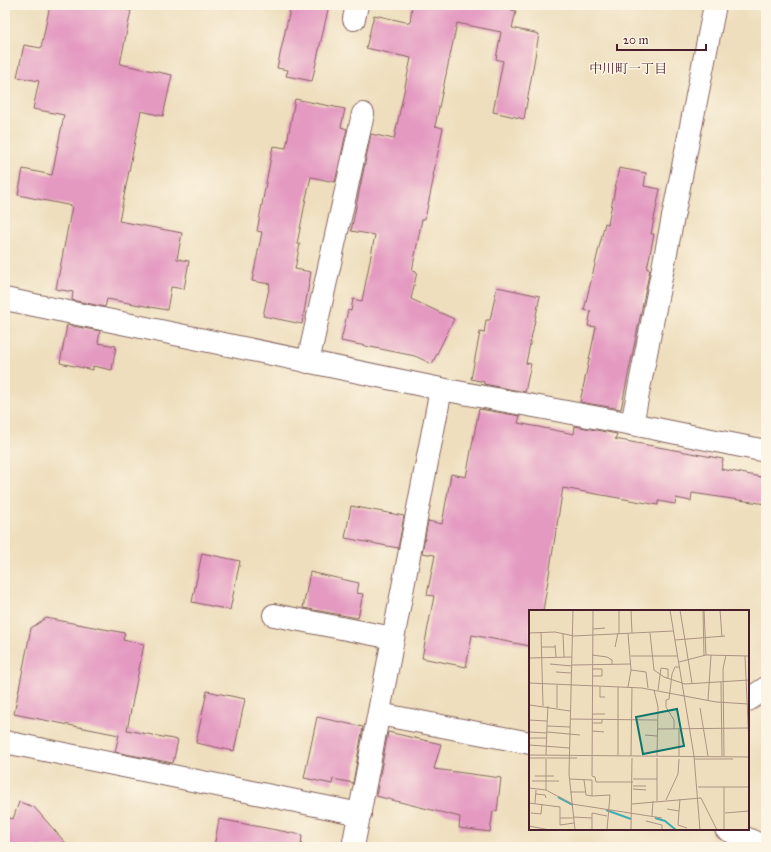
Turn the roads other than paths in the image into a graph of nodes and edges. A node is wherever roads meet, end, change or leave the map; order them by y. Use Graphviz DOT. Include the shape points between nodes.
graph roads {
  1 [pos="716,5"];
  2 [pos="363,114"];
  3 [pos="5,299"];
  4 [pos="308,362"];
  5 [pos="441,389"];
  6 [pos="632,424"];
  7 [pos="766,451"];
  8 [pos="274,615"];
  9 [pos="393,638"];
  10 [pos="766,688"];
  11 [pos="749,699"];
  12 [pos="379,714"];
  13 [pos="5,742"];
  14 [pos="529,743"];
  15 [pos="360,814"];
  16 [pos="728,830"];
  17 [pos="353,847"];
  18 [pos="765,847"];
  1 -- 6 [label="street"];
  2 -- 4 [label="street"];
  3 -- 4 [label="street"];
  4 -- 5 [label="street"];
  5 -- 6 [label="street"];
  5 -- 9 [label="street"];
  6 -- 7 [label="street"];
  8 -- 9 [label="street"];
  9 -- 12 [label="street"];
  10 -- 11 [label="street"];
  12 -- 14 [label="street"];
  12 -- 15 [label="street"];
  13 -- 15 [label="street"];
  15 -- 17 [label="street"];
  16 -- 18 [label="street"];
}
